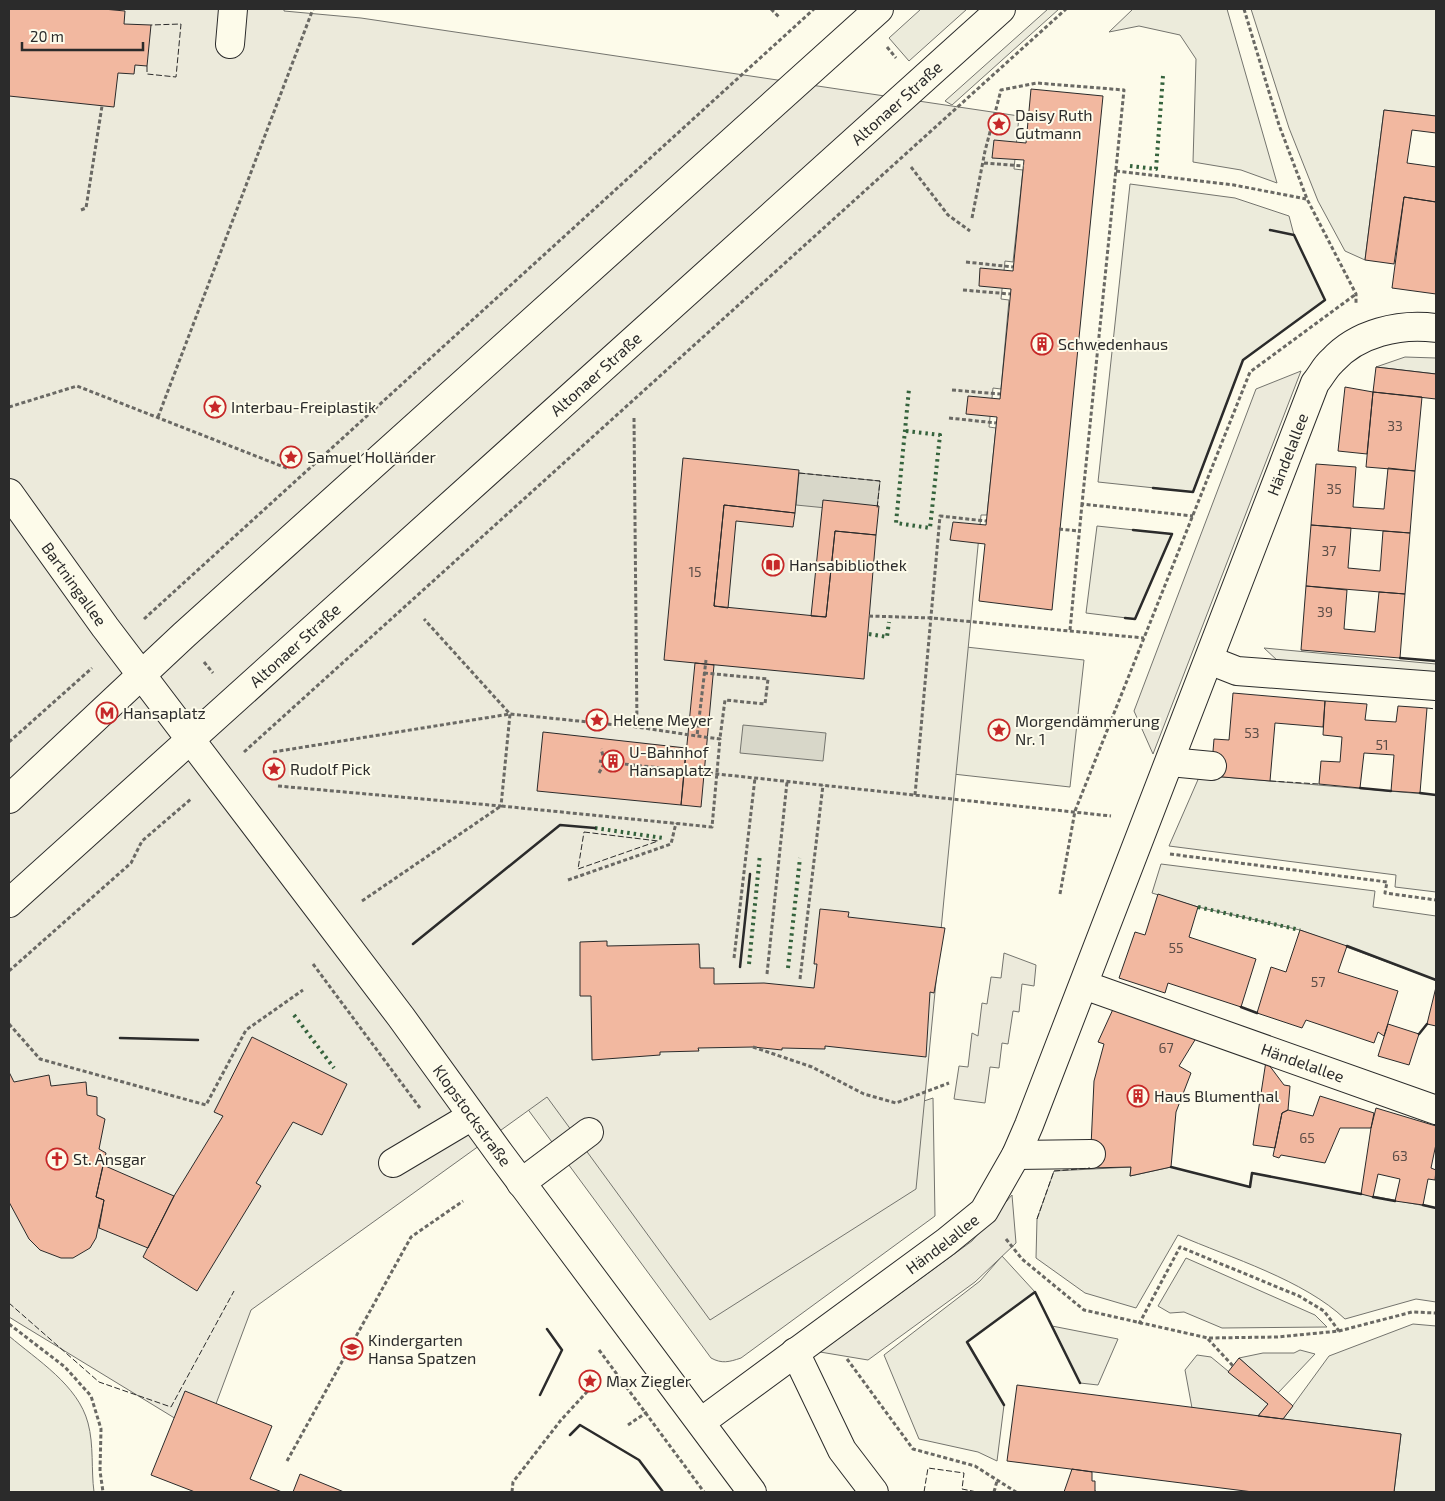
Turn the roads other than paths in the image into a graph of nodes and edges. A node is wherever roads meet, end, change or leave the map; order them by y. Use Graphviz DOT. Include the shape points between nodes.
graph roads {
  1 [pos="233,9"];
  2 [pos="879,9"];
  3 [pos="1001,9"];
  4 [pos="230,44"];
  5 [pos="1436,328"];
  6 [pos="9,493"];
  7 [pos="1209,660"];
  8 [pos="142,673"];
  9 [pos="1436,686"];
  10 [pos="191,740"];
  11 [pos="1170,762"];
  12 [pos="1212,766"];
  13 [pos="9,799"];
  14 [pos="9,903"];
  15 [pos="1084,985"];
  16 [pos="1436,1110"];
  17 [pos="472,1116"];
  18 [pos="589,1132"];
  19 [pos="1091,1154"];
  20 [pos="1016,1155"];
  21 [pos="393,1163"];
  22 [pos="522,1183"];
  23 [pos="796,1352"];
  24 [pos="701,1422"];
  25 [pos="752,1492"];
  26 [pos="874,1492"];
  1 -- 4 [label="street"];
  2 -- 8 [label="street"];
  3 -- 10 [label="street, Altonaer Straße"];
  5 -- 7 [label="street, Händelallee" via="1418,325 1390,329 1358,341 1332,360 1315,383"];
  6 -- 8 [label="street, Bartningallee"];
  7 -- 9 [label="street" via="1237,671"];
  7 -- 11 [label="street, Händelallee"];
  8 -- 10 [label="street"];
  8 -- 13 [label="street"];
  10 -- 14 [label="street, Altonaer Straße"];
  10 -- 17 [label="street, Klopstockstraße"];
  11 -- 12 [label="street"];
  11 -- 15 [label="street, Händelallee"];
  15 -- 16 [label="street, Händelallee"];
  15 -- 20 [label="street, Händelallee"];
  17 -- 21 [label="street"];
  17 -- 22 [label="street, Klopstockstraße"];
  18 -- 22 [label="street"];
  19 -- 20 [label="street"];
  20 -- 23 [label="street, Händelallee" via="984,1211"];
  22 -- 24 [label="street, Klopstockstraße"];
  23 -- 24 [label="street, Händelallee"];
  23 -- 26 [label="street" via="842,1450"];
  24 -- 25 [label="street, Klopstockstraße"];
}
